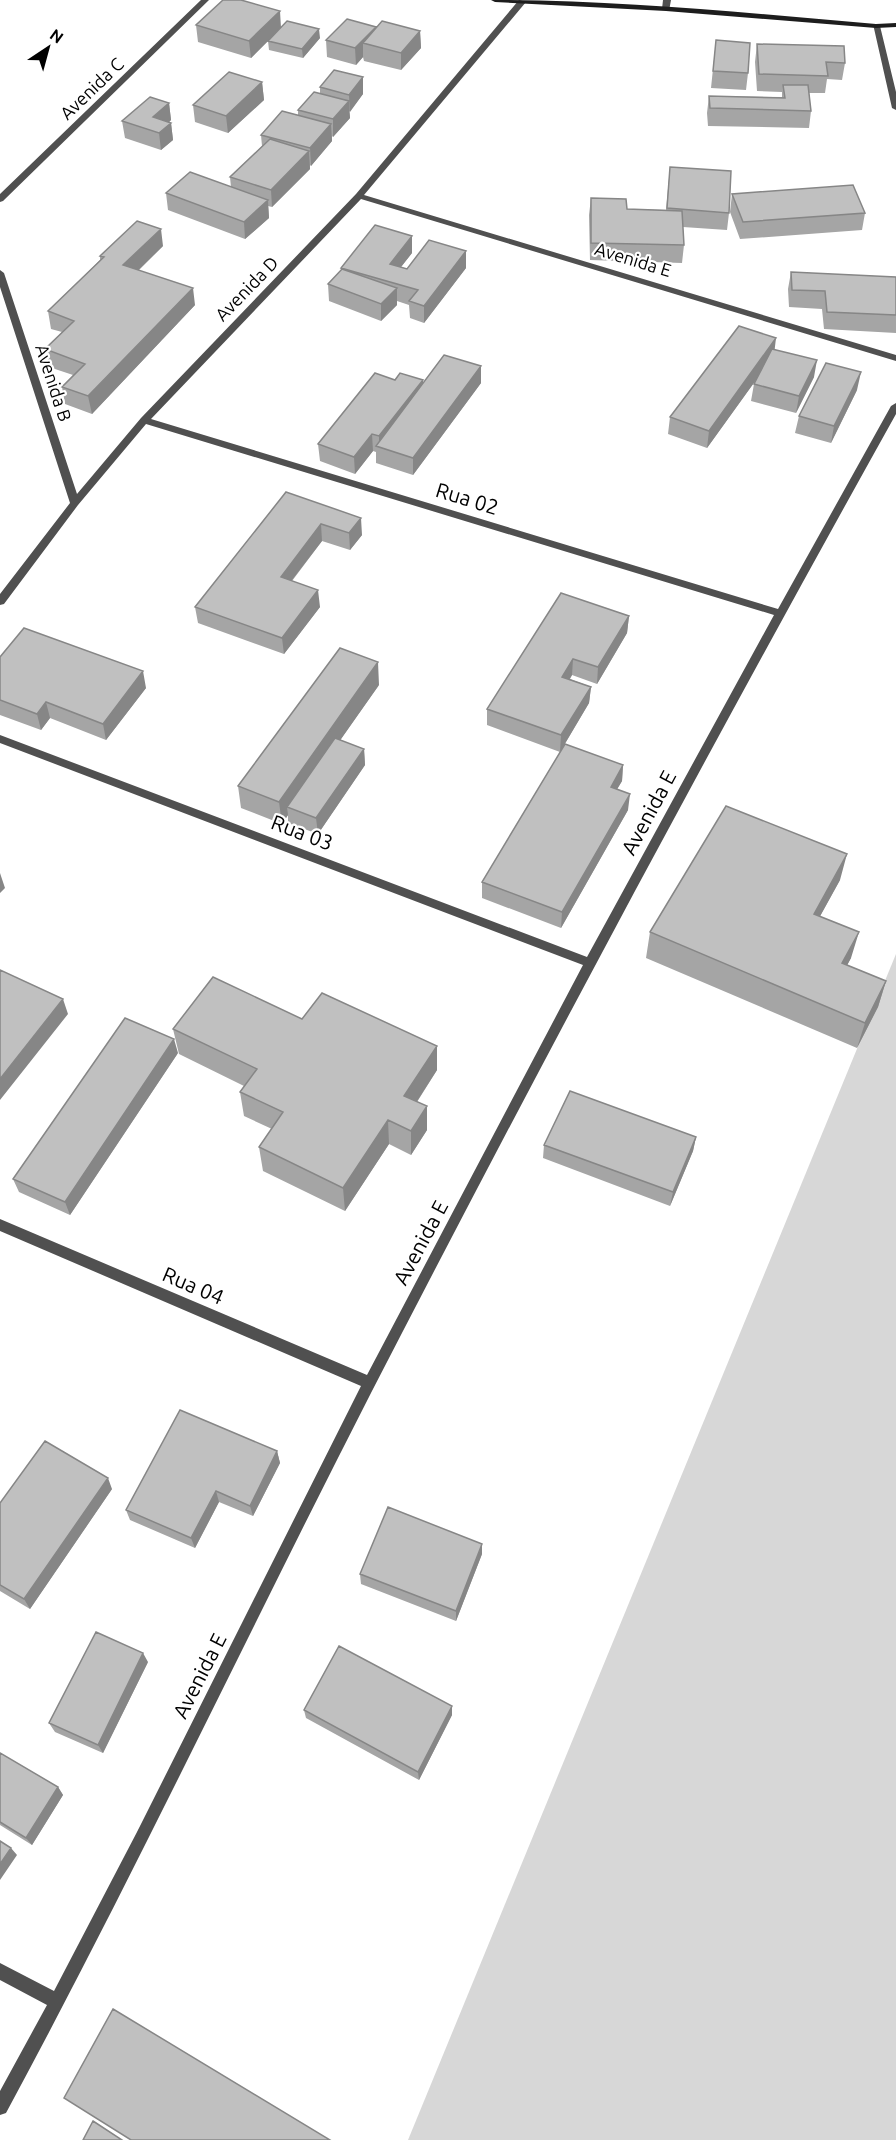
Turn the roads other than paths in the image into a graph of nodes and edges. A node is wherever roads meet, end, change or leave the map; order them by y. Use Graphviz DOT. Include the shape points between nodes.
graph roads {
  1 [pos="205,0"];
  2 [pos="495,0"];
  3 [pos="667,0"];
  4 [pos="522,2"];
  5 [pos="666,9"];
  6 [pos="896,25"];
  7 [pos="876,26"];
  8 [pos="896,108"];
  9 [pos="359,196"];
  10 [pos="0,199"];
  11 [pos="0,273"];
  12 [pos="896,358"];
  13 [pos="896,406"];
  14 [pos="144,420"];
  15 [pos="75,503"];
  16 [pos="0,601"];
  17 [pos="779,613"];
  18 [pos="0,739"];
  19 [pos="589,963"];
  20 [pos="0,1225"];
  21 [pos="370,1383"];
  22 [pos="0,1971"];
  23 [pos="58,2002"];
  24 [pos="0,2107"];
  1 -- 10 [label="street, Avenida C"];
  2 -- 4 [label="main road"];
  3 -- 5 [label="street"];
  4 -- 5 [label="main road"];
  4 -- 9 [label="street, Avenida D"];
  5 -- 7 [label="main road"];
  6 -- 7 [label="main road"];
  7 -- 8 [label="street"];
  9 -- 12 [label="street, Avenida E"];
  9 -- 14 [label="street, Avenida D"];
  11 -- 15 [label="street, Avenida B"];
  13 -- 17 [label="street, Avenida E"];
  14 -- 15 [label="street, Avenida D"];
  14 -- 17 [label="street, Rua 02"];
  15 -- 16 [label="street, Avenida D"];
  17 -- 19 [label="street, Avenida E"];
  18 -- 19 [label="street, Rua 03"];
  19 -- 21 [label="street, Avenida E"];
  20 -- 21 [label="street, Rua 04"];
  21 -- 23 [label="street, Avenida E"];
  22 -- 23 [label="street"];
  23 -- 24 [label="street, Avenida E"];
}
